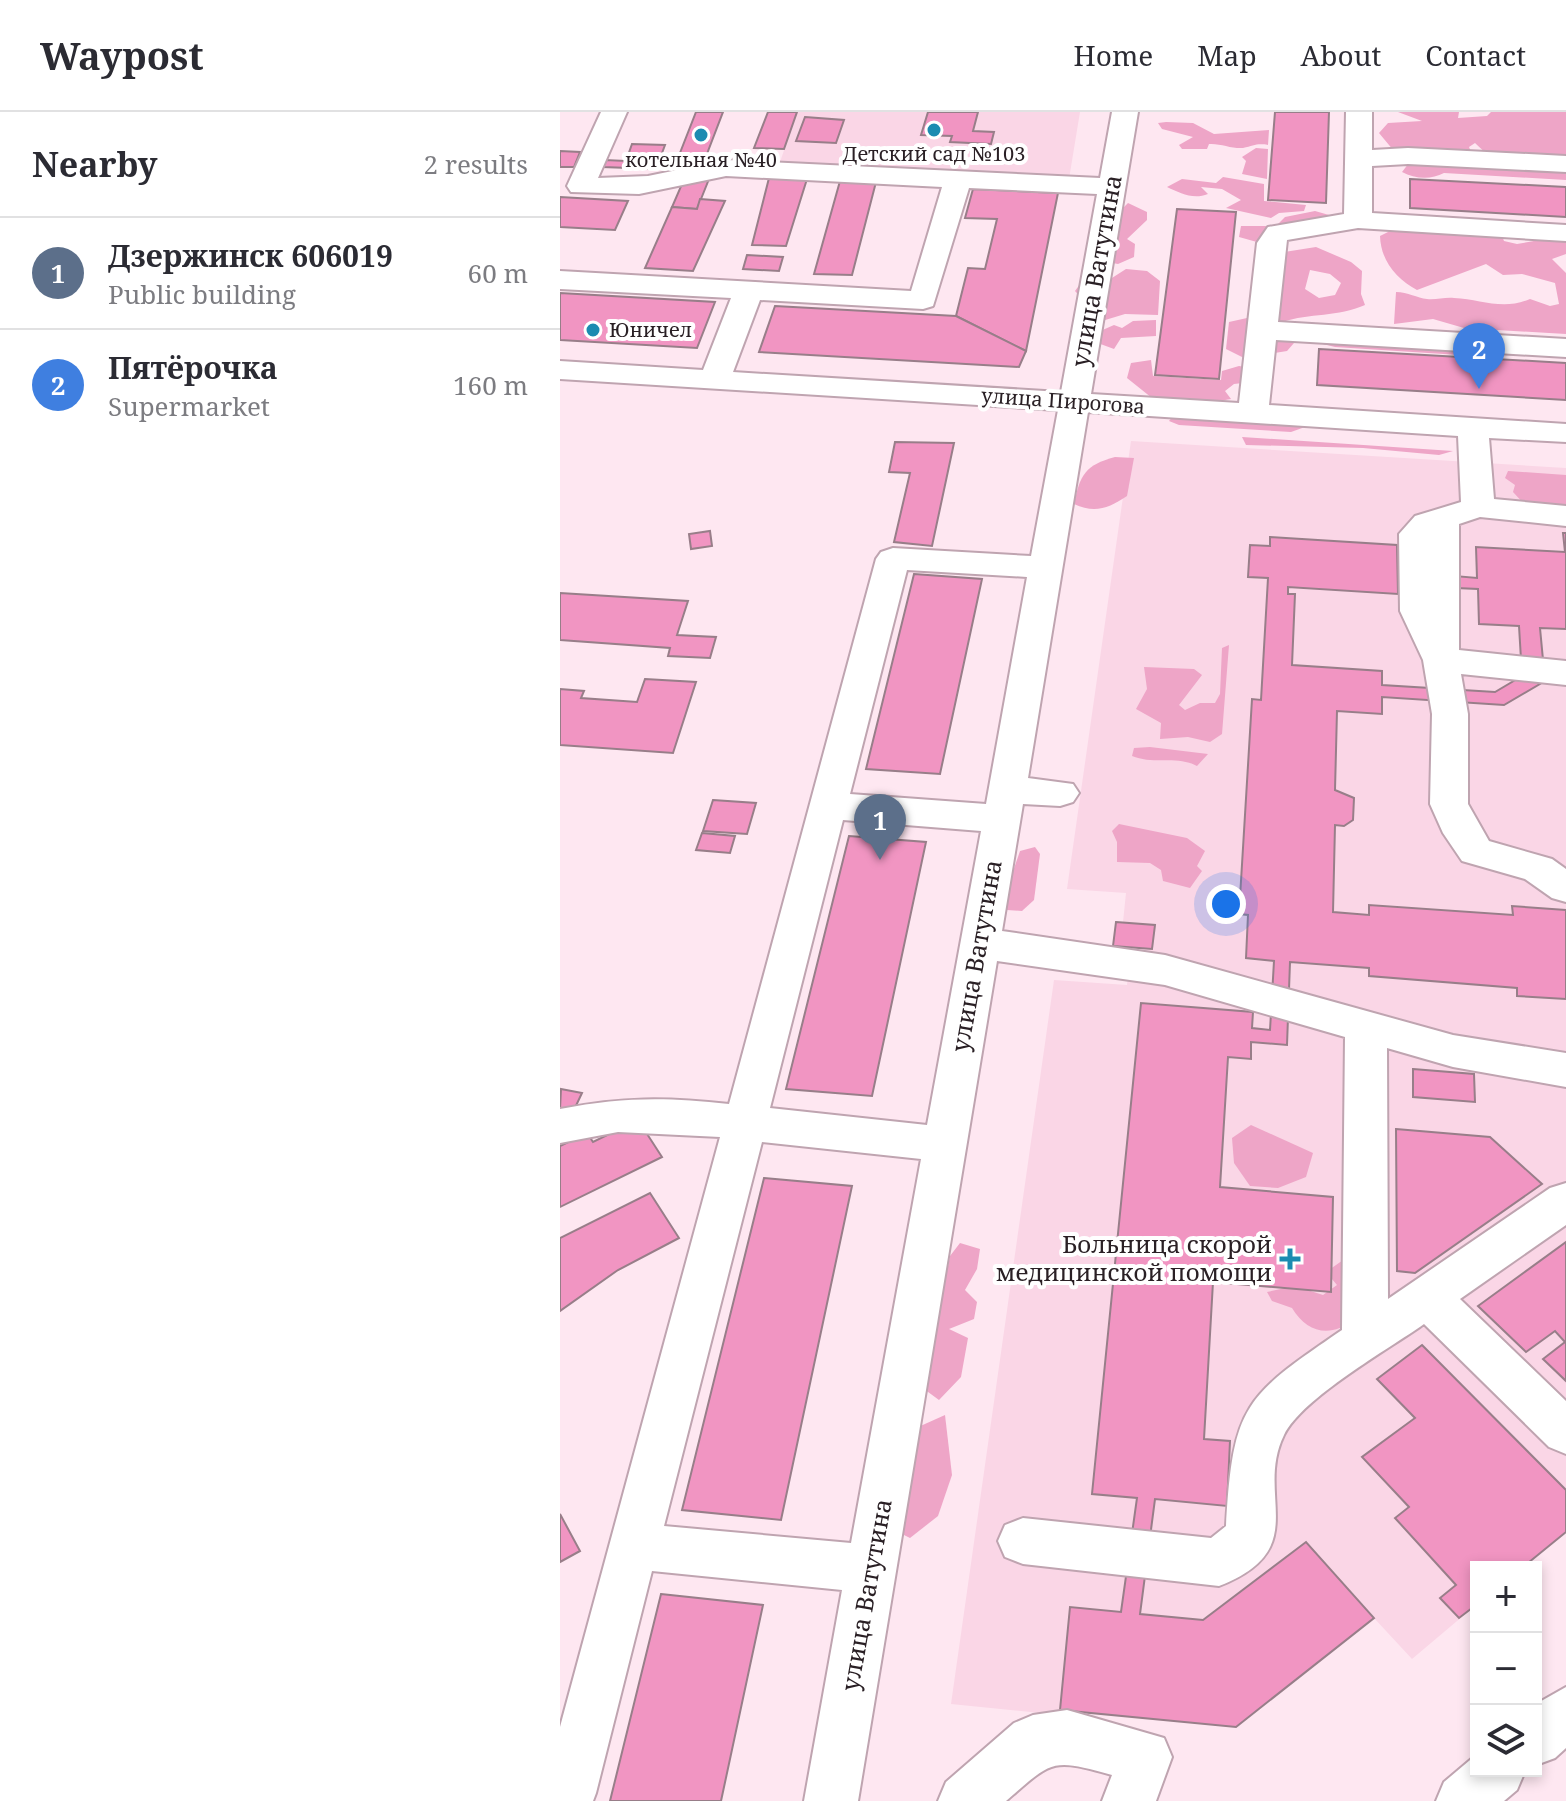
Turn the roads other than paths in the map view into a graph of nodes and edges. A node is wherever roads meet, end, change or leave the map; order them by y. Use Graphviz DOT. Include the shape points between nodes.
graph roads {
  1 [pos="614,112"];
  2 [pos="1125,112"];
  3 [pos="1359,112"];
  4 [pos="1359,159"];
  5 [pos="1566,164"];
  6 [pos="958,178"];
  7 [pos="1112,187"];
  8 [pos="1358,220"];
  9 [pos="1566,233"];
  10 [pos="560,280"];
  11 [pos="749,290"];
  12 [pos="1262,330"];
  13 [pos="1566,348"];
  14 [pos="560,370"];
  15 [pos="715,379"];
  16 [pos="1073,402"];
  17 [pos="1253,413"];
  18 [pos="1473,427"];
  19 [pos="1566,433"];
  20 [pos="1478,507"];
  21 [pos="1566,516"];
  22 [pos="1044,567"];
  23 [pos="1441,660"];
  24 [pos="1566,673"];
  25 [pos="1060,793"];
  26 [pos="1003,805"];
  27 [pos="828,806"];
  28 [pos="1566,888"];
  29 [pos="979,943"];
  30 [pos="1366,1026"];
  31 [pos="1566,1070"];
  32 [pos="745,1123"];
  33 [pos="560,1126"];
  34 [pos="945,1144"];
  35 [pos="1566,1201"];
  36 [pos="1427,1297"];
  37 [pos="1365,1340"];
  38 [pos="1566,1432"];
  39 [pos="1023,1541"];
  40 [pos="633,1546"];
  41 [pos="872,1569"];
  42 [pos="1566,1713"];
  43 [pos="1542,1734"];
  44 [pos="1491,1777"];
  45 [pos="560,1800"];
  46 [pos="831,1801"];
  47 [pos="965,1801"];
  48 [pos="1129,1801"];
  49 [pos="1463,1801"];
  1 -- 6 [label="street" via="581,186 659,183 698,169 726,168"];
  2 -- 7 [label="street, улица Ватутина"];
  3 -- 4 [label="street"];
  4 -- 5 [label="street" via="1408,156"];
  4 -- 8 [label="street"];
  6 -- 7 [label="street"];
  6 -- 11 [label="street" via="923,300"];
  7 -- 16 [label="street, улица Ватутина"];
  8 -- 9 [label="street"];
  8 -- 12 [label="street" via="1278,233 1271,243"];
  10 -- 11 [label="street"];
  11 -- 15 [label="street"];
  12 -- 13 [label="street"];
  12 -- 17 [label="street"];
  14 -- 15 [label="street, улица Пирогова"];
  15 -- 16 [label="street, улица Пирогова"];
  16 -- 17 [label="street, улица Пирогова"];
  16 -- 22 [label="street, улица Ватутина"];
  17 -- 18 [label="street, улица Пирогова"];
  18 -- 19 [label="street, улица Пирогова"];
  18 -- 20 [label="street"];
  20 -- 21 [label="street"];
  20 -- 23 [label="street" via="1427,523 1415,534 1417,611"];
  22 -- 26 [label="street, улица Ватутина"];
  22 -- 27 [label="street" via="893,559"];
  23 -- 24 [label="street"];
  23 -- 28 [label="street" via="1450,714 1449,804 1462,833 1476,851 1538,869"];
  25 -- 26 [label="street"];
  26 -- 27 [label="street"];
  26 -- 29 [label="street, улица Ватутина"];
  27 -- 32 [label="street"];
  29 -- 30 [label="street" via="1165,970"];
  29 -- 34 [label="street, улица Ватутина"];
  30 -- 31 [label="street" via="1453,1051"];
  30 -- 37 [label="street"];
  32 -- 33 [label="street" via="618,1115"];
  32 -- 34 [label="street"];
  32 -- 40 [label="street"];
  34 -- 41 [label="street, улица Ватутина"];
  35 -- 36 [label="street"];
  36 -- 37 [label="street"];
  36 -- 38 [label="street"];
  37 -- 39 [label="street" via="1291,1391 1263,1425 1254,1459 1250,1537 1219,1562"];
  40 -- 41 [label="street"];
  40 -- 45 [label="street" via="569,1793"];
  41 -- 46 [label="street, улица Ватутина"];
  42 -- 43 [label="street"];
  44 -- 49 [label="street"];
  47 -- 48 [label="street" via="1033,1742 1067,1736 1145,1757"];
}
